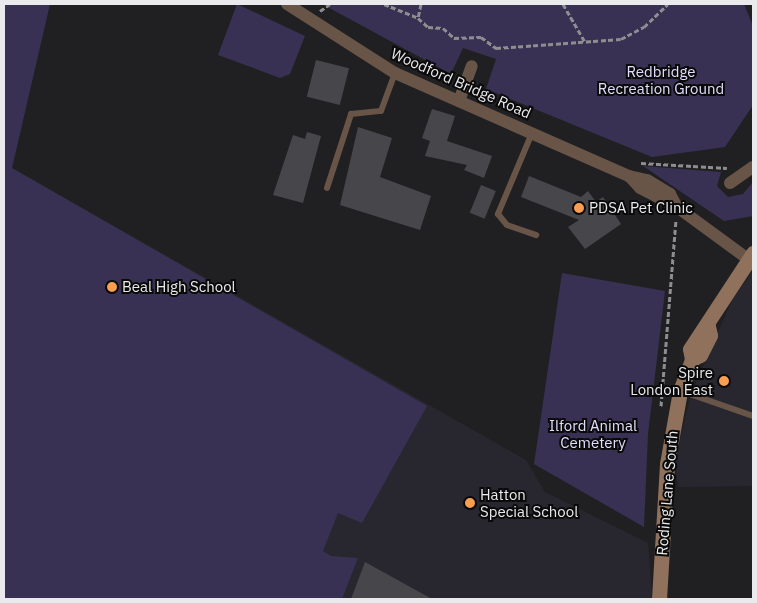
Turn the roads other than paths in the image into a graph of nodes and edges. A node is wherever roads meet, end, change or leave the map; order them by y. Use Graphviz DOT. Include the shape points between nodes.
graph roads {
  1 [pos="287,4"];
  2 [pos="472,66"];
  3 [pos="395,73"];
  4 [pos="459,101"];
  5 [pos="532,133"];
  6 [pos="751,168"];
  7 [pos="630,176"];
  8 [pos="730,183"];
  9 [pos="327,188"];
  10 [pos="640,188"];
  11 [pos="670,194"];
  12 [pos="679,208"];
  13 [pos="536,235"];
  14 [pos="751,256"];
  15 [pos="680,391"];
  16 [pos="753,416"];
  17 [pos="659,599"];
  1 -- 3 [label="street, Woodford Bridge Road"];
  2 -- 4 [label="street"];
  3 -- 4 [label="street, Woodford Bridge Road"];
  3 -- 9 [label="lane" via="381,111 351,114"];
  4 -- 5 [label="street, Woodford Bridge Road"];
  5 -- 7 [label="street, Woodford Bridge Road"];
  5 -- 13 [label="lane" via="498,214 507,225"];
  6 -- 8 [label="street"];
  7 -- 10 [label="street, Woodford Bridge Road"];
  7 -- 11 [label="street, Woodford Bridge Road" via="647,180"];
  10 -- 11 [label="lane"];
  10 -- 12 [label="street, Woodford Bridge Road"];
  11 -- 12 [label="street, Woodford Bridge Road"];
  12 -- 14 [label="street, Woodford Bridge Road"];
  14 -- 15 [label="street, Roding Lane South" via="690,349 696,357"];
  15 -- 16 [label="lane"];
  15 -- 17 [label="street, Roding Lane South" via="673,422"];
}
